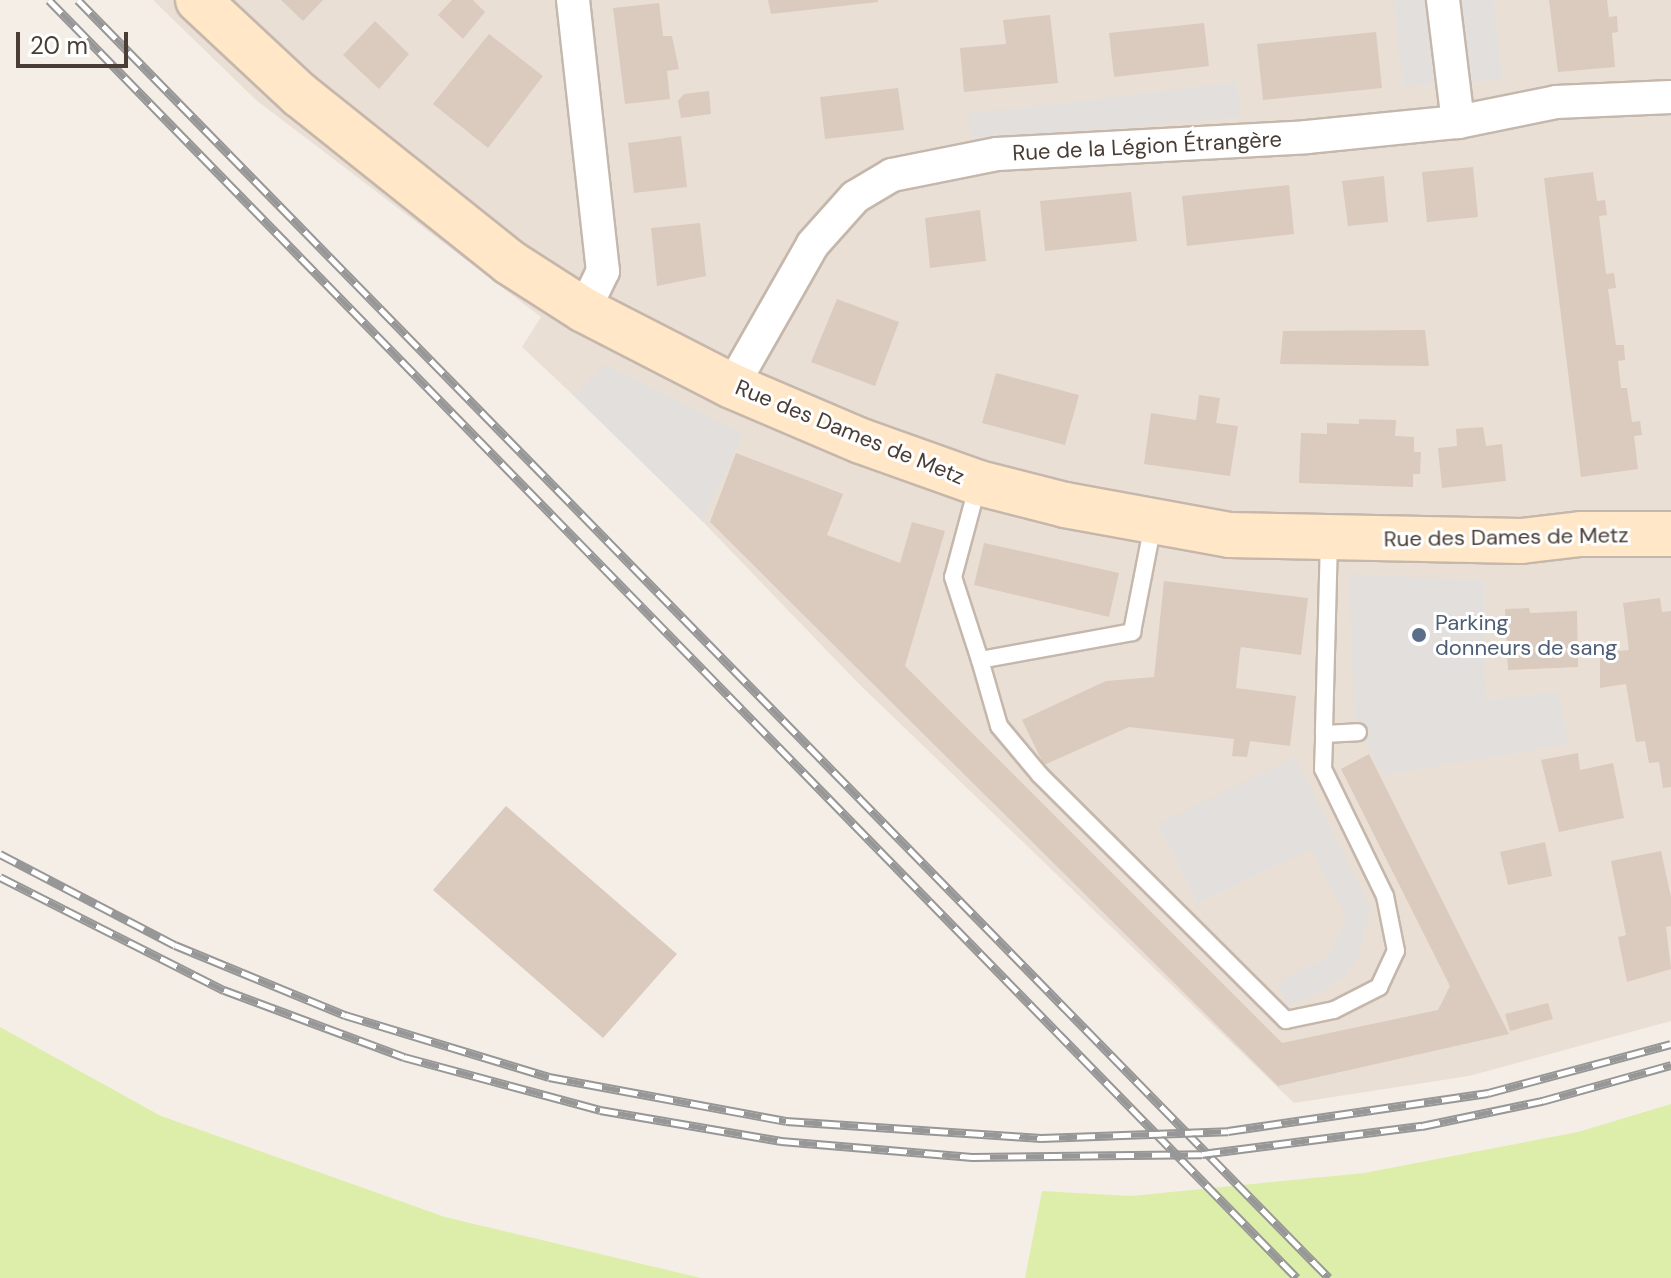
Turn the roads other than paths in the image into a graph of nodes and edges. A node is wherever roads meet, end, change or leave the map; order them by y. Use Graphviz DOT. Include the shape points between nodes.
graph roads {
  1 [pos="198,0"];
  2 [pos="573,0"];
  3 [pos="1443,0"];
  4 [pos="1671,97"];
  5 [pos="1458,122"];
  6 [pos="584,310"];
  7 [pos="732,386"];
  8 [pos="979,483"];
  9 [pos="1153,522"];
  10 [pos="1671,534"];
  11 [pos="1329,539"];
  12 [pos="980,660"];
  13 [pos="1358,732"];
  14 [pos="1324,734"];
  1 -- 6 [label="street, Rue des Dames de Metz" via="300,95 434,207"];
  2 -- 6 [label="street" via="603,271"];
  3 -- 5 [label="street"];
  4 -- 5 [label="street, Rue de la Légion Étrangère" via="1556,102"];
  5 -- 7 [label="street, Rue de la Légion Étrangère" via="1307,137 997,154 892,175 855,197 813,244"];
  6 -- 7 [label="street, Rue des Dames de Metz"];
  7 -- 8 [label="street, Rue des Dames de Metz" via="861,441"];
  8 -- 9 [label="street, Rue des Dames de Metz"];
  8 -- 12 [label="lane" via="953,577"];
  9 -- 11 [label="street, Rue des Dames de Metz" via="1230,535"];
  9 -- 12 [label="lane" via="1132,632"];
  10 -- 11 [label="street, Rue des Dames de Metz" via="1581,534 1521,541"];
  11 -- 14 [label="lane"];
  12 -- 14 [label="lane" via="999,726 1040,775 1286,1020 1334,1010 1379,987 1396,951 1385,896 1323,769"];
  13 -- 14 [label="lane"];
}
